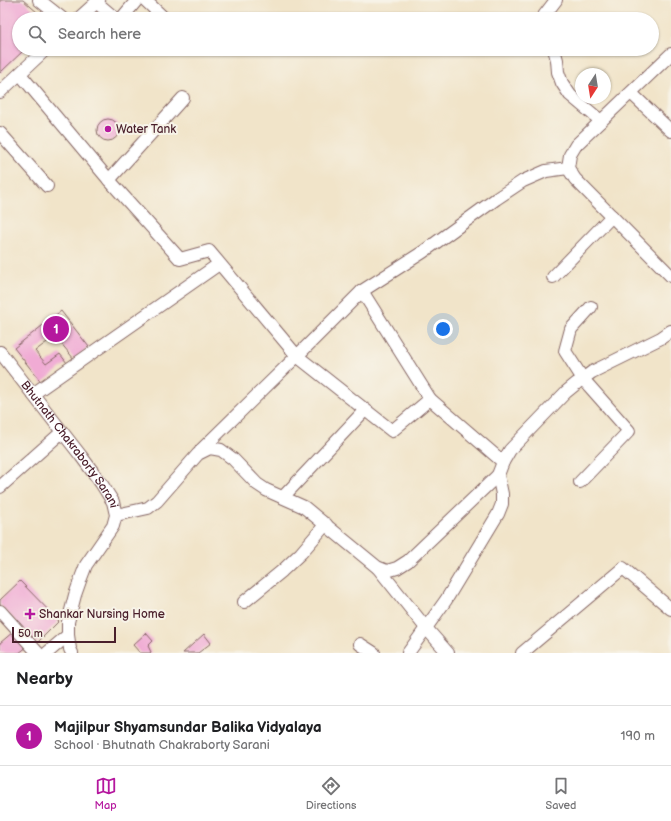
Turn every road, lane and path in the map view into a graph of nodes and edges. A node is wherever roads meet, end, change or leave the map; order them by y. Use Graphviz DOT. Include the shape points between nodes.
graph roads {
  1 [pos="40,0"];
  2 [pos="137,0"];
  3 [pos="145,0"];
  4 [pos="556,0"];
  5 [pos="97,1"];
  6 [pos="54,12"];
  7 [pos="85,12"];
  8 [pos="109,12"];
  9 [pos="127,12"];
  10 [pos="158,12"];
  11 [pos="547,12"];
  12 [pos="671,54"];
  13 [pos="39,56"];
  14 [pos="557,56"];
  15 [pos="20,74"];
  16 [pos="0,92"];
  17 [pos="631,93"];
  18 [pos="182,98"];
  19 [pos="601,121"];
  20 [pos="671,131"];
  21 [pos="0,133"];
  22 [pos="568,168"];
  23 [pos="108,180"];
  24 [pos="47,186"];
  25 [pos="612,216"];
  26 [pos="219,264"];
  27 [pos="671,276"];
  28 [pos="553,277"];
  29 [pos="362,291"];
  30 [pos="591,307"];
  31 [pos="671,331"];
  32 [pos="0,352"];
  33 [pos="297,356"];
  34 [pos="583,378"];
  35 [pos="32,394"];
  36 [pos="430,399"];
  37 [pos="365,410"];
  38 [pos="62,432"];
  39 [pos="198,454"];
  40 [pos="503,462"];
  41 [pos="498,475"];
  42 [pos="580,482"];
  43 [pos="0,487"];
  44 [pos="283,497"];
  45 [pos="116,515"];
  46 [pos="326,524"];
  47 [pos="377,567"];
  48 [pos="244,602"];
  49 [pos="671,609"];
  50 [pos="0,611"];
  51 [pos="426,628"];
  52 [pos="68,635"];
  53 [pos="360,644"];
  54 [pos="38,653"];
  55 [pos="47,653"];
  56 [pos="72,653"];
  57 [pos="374,653"];
  58 [pos="408,653"];
  59 [pos="448,653"];
  60 [pos="522,653"];
  1 -- 6 [label="street"];
  2 -- 9 [label="street"];
  3 -- 10 [label="street"];
  4 -- 11 [label="street"];
  5 -- 7 [label="street"];
  5 -- 8 [label="street"];
  12 -- 17 [label="street"];
  13 -- 15 [label="street"];
  14 -- 19 [label="street" via="562,83 570,94"];
  15 -- 16 [label="street"];
  15 -- 23 [label="street"];
  17 -- 19 [label="street"];
  17 -- 20 [label="street"];
  18 -- 23 [label="street"];
  19 -- 22 [label="street" via="576,145 570,155"];
  21 -- 24 [label="street"];
  22 -- 25 [label="street" via="575,179"];
  22 -- 29 [label="street" via="546,171 523,181 424,252"];
  23 -- 26 [label="street" via="180,259 209,251"];
  25 -- 27 [label="street"];
  25 -- 28 [label="street"];
  26 -- 33 [label="street"];
  26 -- 35 [label="street"];
  29 -- 33 [label="street"];
  29 -- 36 [label="street"];
  30 -- 34 [label="street" via="571,329 565,351"];
  31 -- 34 [label="street"];
  32 -- 35 [label="street, Bhutnath Chakraborty Sarani"];
  33 -- 37 [label="street"];
  33 -- 39 [label="street"];
  34 -- 40 [label="street" via="510,450"];
  34 -- 42 [label="street" via="629,432"];
  35 -- 38 [label="street, Bhutnath Chakraborty Sarani"];
  36 -- 37 [label="street" via="392,431"];
  36 -- 40 [label="street"];
  37 -- 44 [label="street"];
  38 -- 43 [label="street"];
  38 -- 45 [label="street, Bhutnath Chakraborty Sarani" via="101,483 113,502"];
  39 -- 44 [label="street" via="210,448 221,450 258,484"];
  39 -- 45 [label="street" via="148,508"];
  40 -- 41 [label="street"];
  41 -- 47 [label="street" via="408,561 387,571"];
  41 -- 51 [label="street" via="502,504 498,514"];
  44 -- 46 [label="street" via="304,507"];
  45 -- 52 [label="street, Bhutnath Chakraborty Sarani" via="113,526 86,566 81,578 68,622"];
  46 -- 47 [label="street"];
  46 -- 48 [label="street" via="301,553"];
  47 -- 51 [label="street"];
  49 -- 60 [label="street" via="623,568"];
  50 -- 54 [label="street"];
  51 -- 58 [label="street"];
  51 -- 59 [label="street"];
  52 -- 55 [label="street"];
  52 -- 56 [label="street, Bhutnath Chakraborty Sarani"];
  53 -- 57 [label="street"];
}
